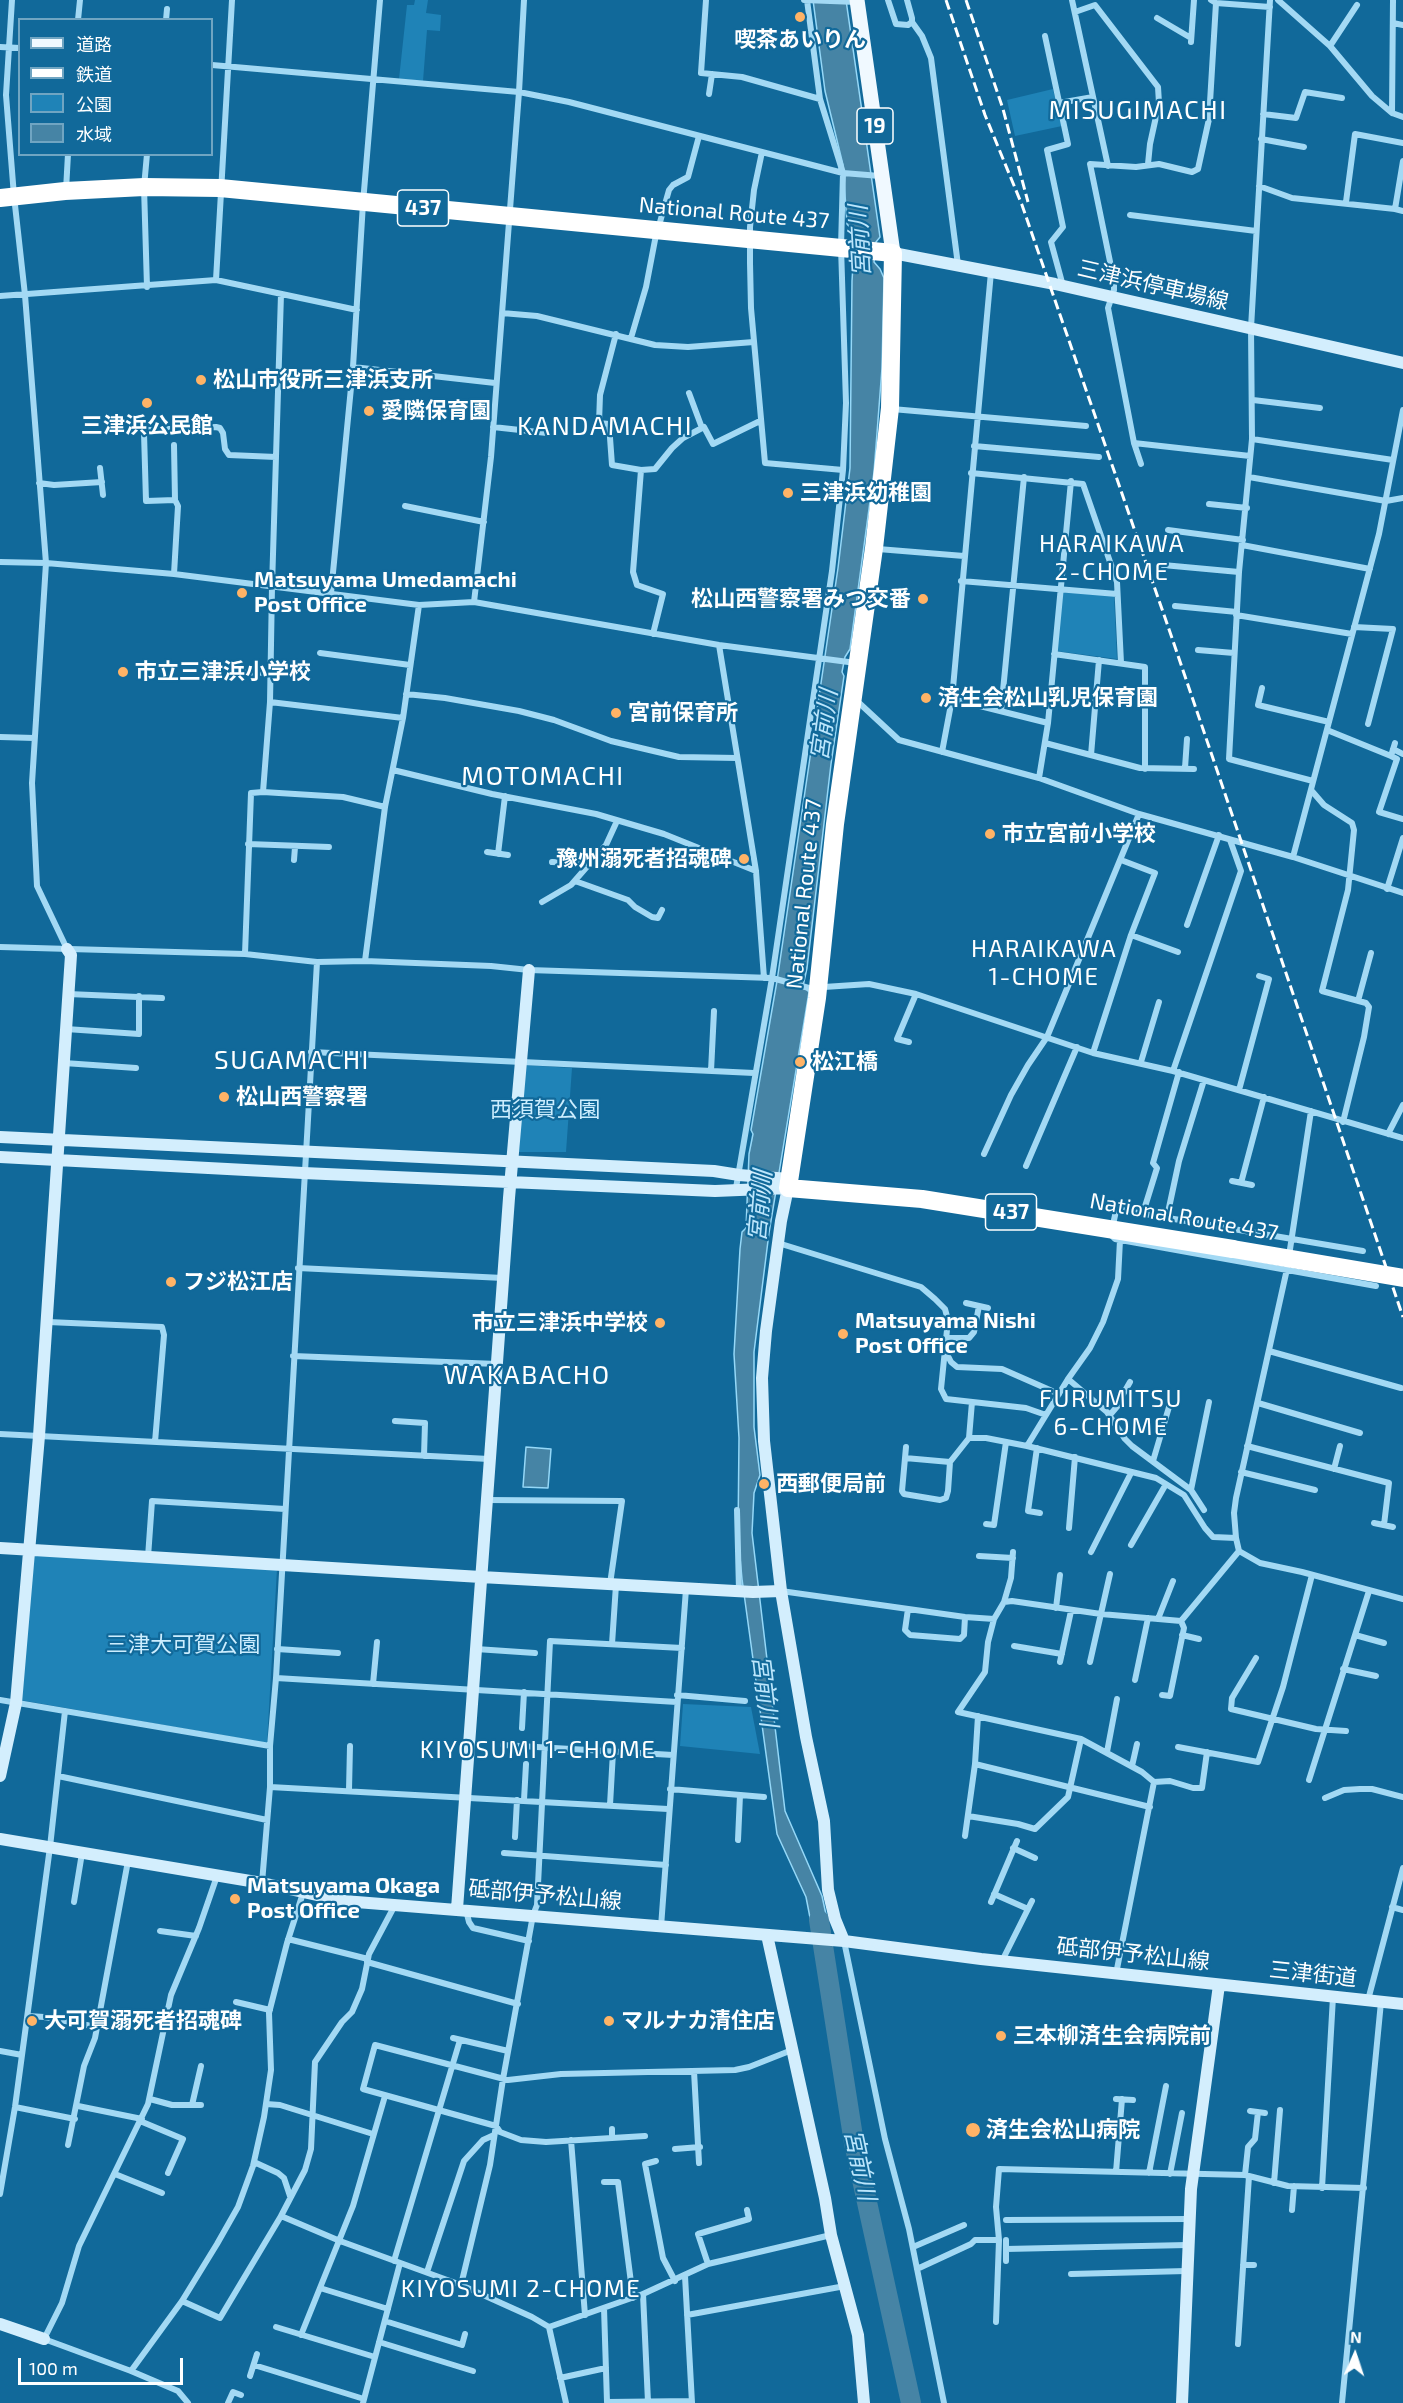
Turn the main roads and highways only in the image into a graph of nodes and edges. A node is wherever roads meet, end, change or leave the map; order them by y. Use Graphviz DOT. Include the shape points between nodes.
graph roads {
  1 [pos="854,1"];
  2 [pos="7,197"];
  3 [pos="889,252"];
  4 [pos="1233,1244"];
  5 [pos="1403,1268"];
  6 [pos="1403,1278"];
  1 -- 3 [label="main road, 19"];
  2 -- 3 [label="highway, National Route 437 / 437" via="144,187 220,188"];
  3 -- 4 [label="highway, National Route 437 / 437" via="890,408 786,1183 922,1198"];
  4 -- 5 [label="highway, National Route 437 / 437"];
  4 -- 6 [label="highway, National Route 437 / 437, bridge"];
}
